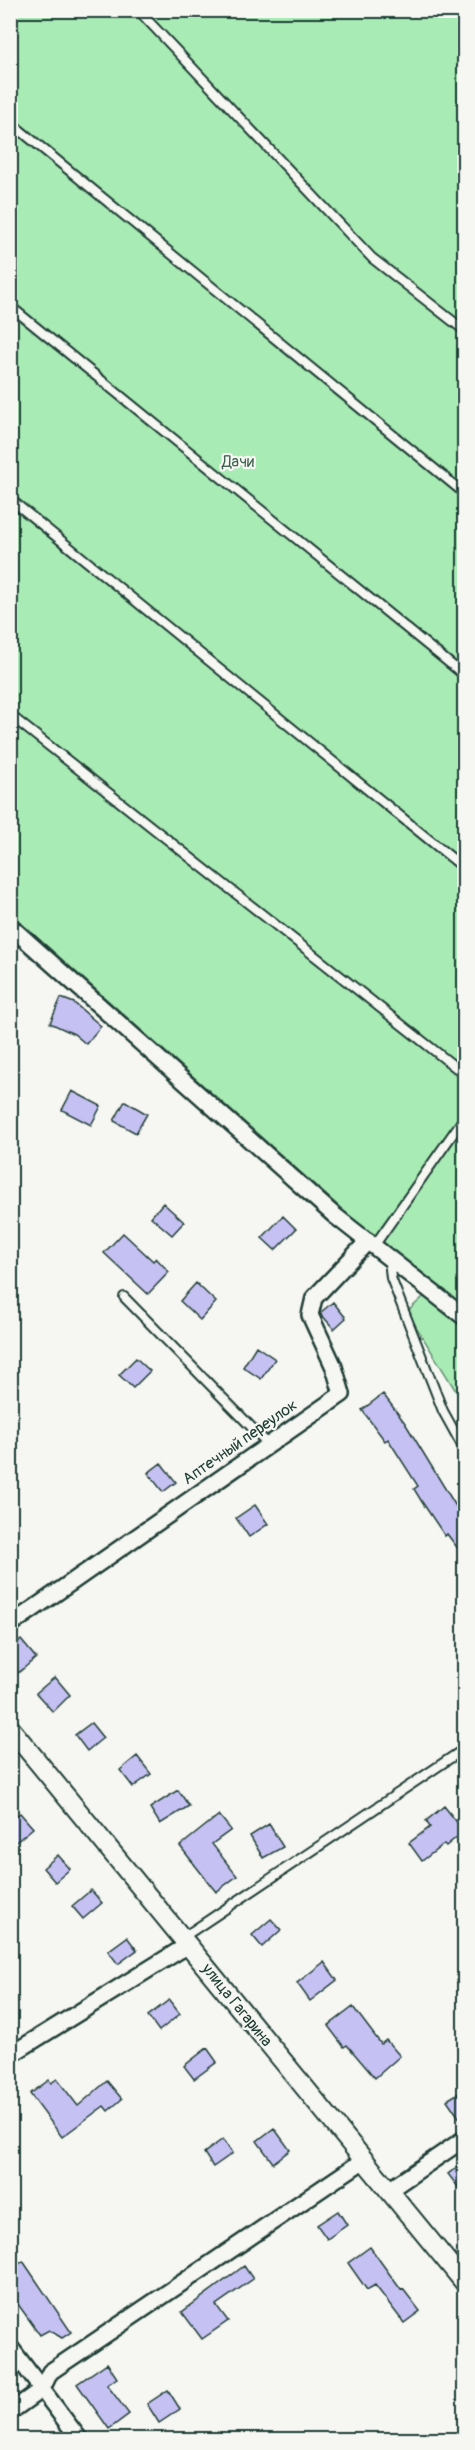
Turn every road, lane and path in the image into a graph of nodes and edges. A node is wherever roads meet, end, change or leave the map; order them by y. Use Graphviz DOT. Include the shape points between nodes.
graph roads {
  1 [pos="138,10"];
  2 [pos="456,10"];
  3 [pos="465,19"];
  4 [pos="10,122"];
  5 [pos="10,306"];
  6 [pos="465,330"];
  7 [pos="465,493"];
  8 [pos="10,499"];
  9 [pos="465,675"];
  10 [pos="10,715"];
  11 [pos="465,868"];
  12 [pos="10,926"];
  13 [pos="465,1074"];
  14 [pos="465,1118"];
  15 [pos="371,1244"];
  16 [pos="389,1257"];
  17 [pos="124,1297"];
  18 [pos="465,1317"];
  19 [pos="268,1444"];
  20 [pos="465,1449"];
  21 [pos="10,1625"];
  22 [pos="10,1728"];
  23 [pos="465,1749"];
  24 [pos="185,1942"];
  25 [pos="10,2055"];
  26 [pos="465,2139"];
  27 [pos="364,2160"];
  28 [pos="388,2190"];
  29 [pos="465,2282"];
  30 [pos="10,2347"];
  31 [pos="42,2389"];
  32 [pos="10,2412"];
  33 [pos="80,2439"];
  1 -- 6 [label="lane" via="372,258"];
  2 -- 3 [label="lane"];
  4 -- 7 [label="lane"];
  5 -- 9 [label="lane"];
  8 -- 11 [label="lane"];
  10 -- 13 [label="lane"];
  12 -- 15 [label="street"];
  14 -- 15 [label="lane"];
  15 -- 16 [label="street"];
  15 -- 19 [label="street, Аптечный переулок" via="314,1298 310,1315 342,1394"];
  16 -- 18 [label="street"];
  16 -- 20 [label="lane" via="390,1278 443,1411"];
  17 -- 19 [label="lane"];
  19 -- 21 [label="street, Аптечный переулок"];
  22 -- 24 [label="street, улица Гагарина"];
  23 -- 24 [label="lane"];
  24 -- 25 [label="street"];
  24 -- 27 [label="street, улица Гагарина"];
  26 -- 28 [label="street"];
  27 -- 28 [label="street, улица Гагарина"];
  27 -- 31 [label="street" via="50,2372"];
  28 -- 29 [label="street, улица Гагарина"];
  30 -- 31 [label="street"];
  31 -- 32 [label="street"];
  31 -- 33 [label="street"];
}
